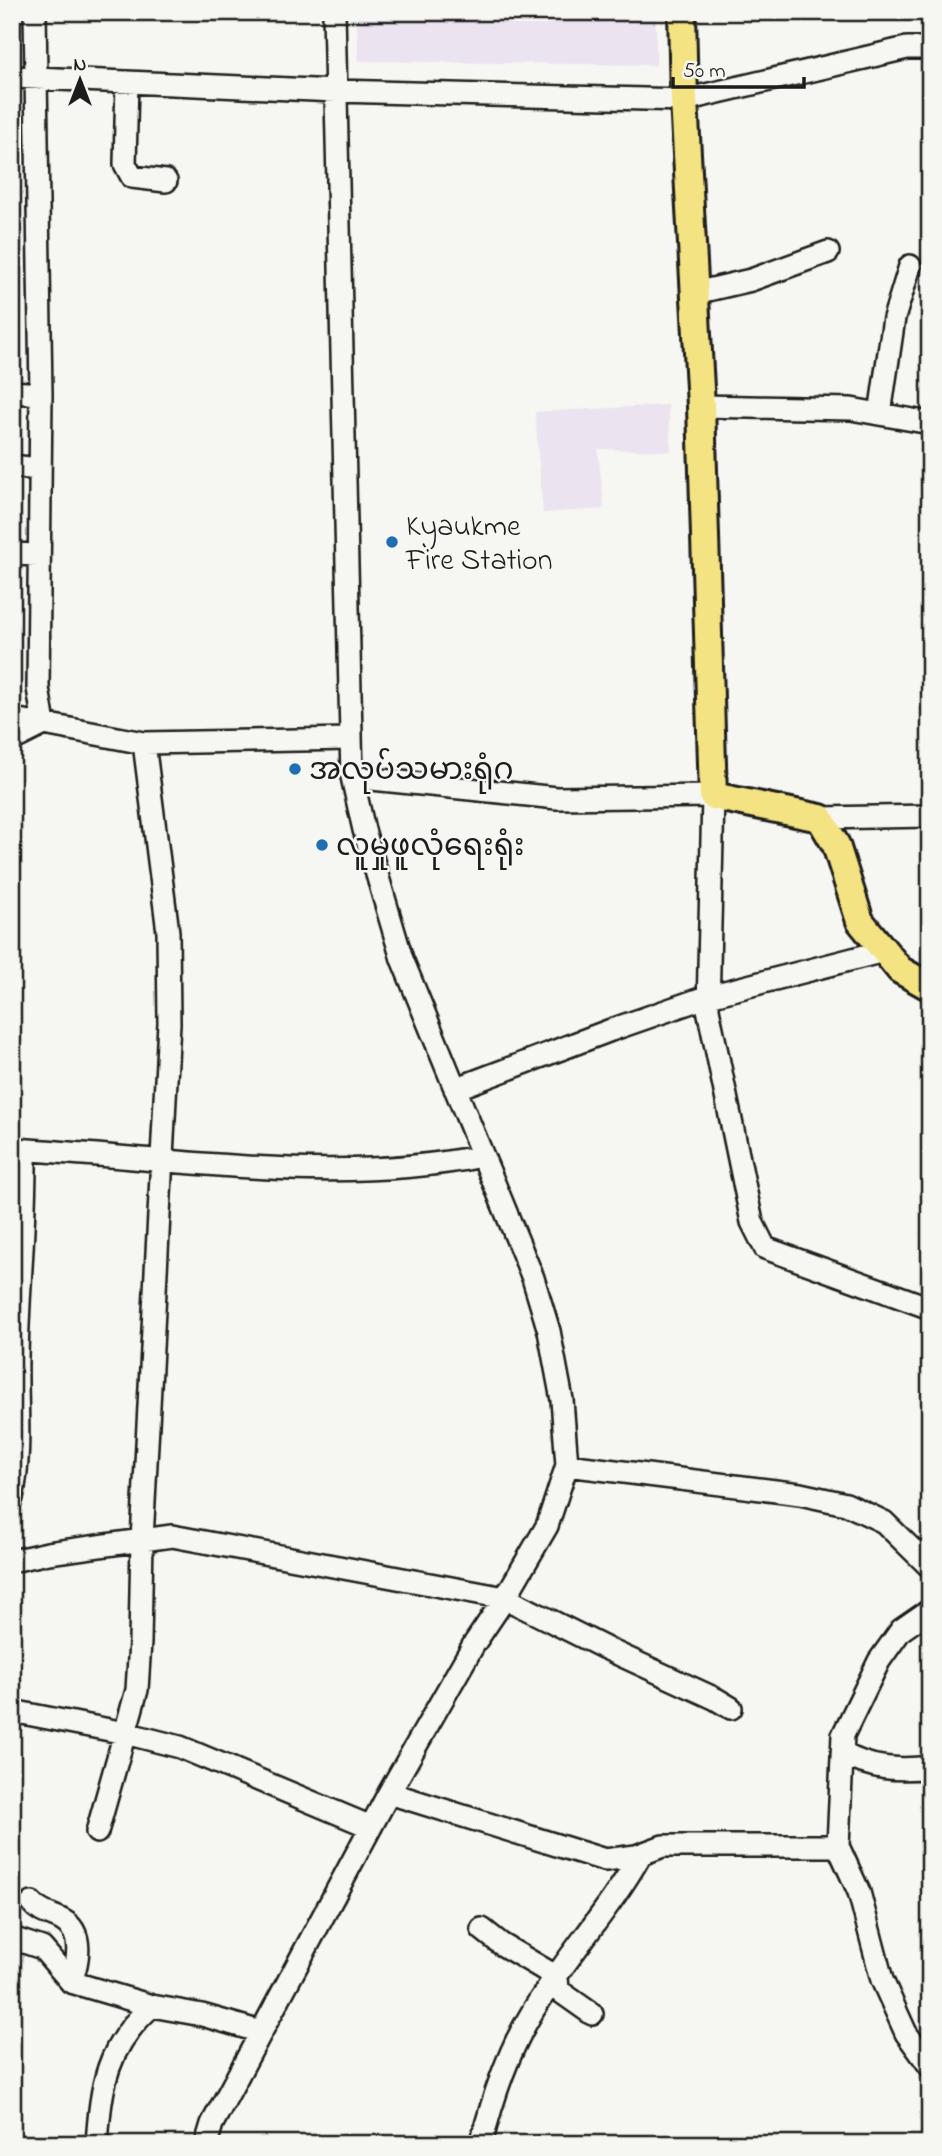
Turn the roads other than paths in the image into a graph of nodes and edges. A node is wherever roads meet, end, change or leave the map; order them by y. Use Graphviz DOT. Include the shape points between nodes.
graph roads {
  1 [pos="35,12"];
  2 [pos="334,12"];
  3 [pos="682,12"];
  4 [pos="930,48"];
  5 [pos="12,77"];
  6 [pos="37,78"];
  7 [pos="127,82"];
  8 [pos="336,91"];
  9 [pos="684,100"];
  10 [pos="166,181"];
  11 [pos="828,252"];
  12 [pos="910,266"];
  13 [pos="695,293"];
  14 [pos="12,393"];
  15 [pos="41,394"];
  16 [pos="701,406"];
  17 [pos="880,414"];
  18 [pos="930,423"];
  19 [pos="12,466"];
  20 [pos="38,469"];
  21 [pos="12,554"];
  22 [pos="38,555"];
  23 [pos="12,719"];
  24 [pos="44,724"];
  25 [pos="12,740"];
  26 [pos="351,740"];
  27 [pos="144,743"];
  28 [pos="352,777"];
  29 [pos="713,796"];
  30 [pos="930,816"];
  31 [pos="820,818"];
  32 [pos="884,951"];
  33 [pos="930,986"];
  34 [pos="709,996"];
  35 [pos="455,1089"];
  36 [pos="19,1150"];
  37 [pos="483,1156"];
  38 [pos="162,1161"];
  39 [pos="930,1308"];
  40 [pos="567,1465"];
  41 [pos="12,1498"];
  42 [pos="142,1540"];
  43 [pos="12,1561"];
  44 [pos="930,1567"];
  45 [pos="505,1598"];
  46 [pos="930,1610"];
  47 [pos="731,1708"];
  48 [pos="12,1711"];
  49 [pos="125,1733"];
  50 [pos="842,1753"];
  51 [pos="930,1768"];
  52 [pos="389,1793"];
  53 [pos="371,1827"];
  54 [pos="97,1832"];
  55 [pos="838,1846"];
  56 [pos="641,1854"];
  57 [pos="32,1903"];
  58 [pos="482,1929"];
  59 [pos="12,1938"];
  60 [pos="557,1977"];
  61 [pos="71,1982"];
  62 [pos="152,2006"];
  63 [pos="592,2014"];
  64 [pos="261,2032"];
  65 [pos="930,2066"];
  66 [pos="97,2144"];
  67 [pos="206,2144"];
  68 [pos="481,2144"];
  1 -- 6 [label="street"];
  2 -- 8 [label="street"];
  3 -- 9 [label="main road"];
  4 -- 9 [label="street" via="907,48"];
  5 -- 6 [label="street"];
  6 -- 7 [label="street"];
  6 -- 15 [label="street"];
  7 -- 8 [label="street"];
  7 -- 10 [label="street" via="125,164 132,177"];
  8 -- 9 [label="street"];
  8 -- 26 [label="street"];
  9 -- 13 [label="main road"];
  11 -- 13 [label="street" via="751,280"];
  12 -- 17 [label="street" via="894,318"];
  13 -- 16 [label="main road"];
  14 -- 15 [label="street"];
  15 -- 20 [label="street"];
  16 -- 17 [label="street" via="851,409"];
  16 -- 29 [label="main road"];
  17 -- 18 [label="street"];
  19 -- 20 [label="street"];
  20 -- 22 [label="street"];
  21 -- 22 [label="street"];
  22 -- 24 [label="street" via="38,688"];
  23 -- 24 [label="street"];
  24 -- 25 [label="street"];
  24 -- 27 [label="street"];
  26 -- 27 [label="street"];
  26 -- 28 [label="street"];
  27 -- 38 [label="street" via="168,932"];
  28 -- 29 [label="street" via="557,798"];
  28 -- 35 [label="street" via="402,959"];
  29 -- 31 [label="main road"];
  29 -- 34 [label="street"];
  30 -- 31 [label="street"];
  31 -- 32 [label="main road" via="836,845 860,921"];
  32 -- 33 [label="main road" via="900,970"];
  32 -- 34 [label="street"];
  34 -- 35 [label="street"];
  34 -- 39 [label="street" via="752,1222 765,1248"];
  35 -- 37 [label="street"];
  36 -- 38 [label="street"];
  36 -- 41 [label="street" via="26,1205 17,1360 20,1439"];
  37 -- 38 [label="street" via="414,1167 264,1169"];
  37 -- 40 [label="street" via="533,1278 549,1331 562,1401"];
  38 -- 42 [label="street"];
  40 -- 44 [label="street" via="800,1494 846,1504 884,1522"];
  40 -- 45 [label="street" via="547,1526"];
  42 -- 43 [label="street"];
  42 -- 45 [label="street" via="173,1536"];
  42 -- 49 [label="street" via="137,1690"];
  45 -- 47 [label="street"];
  45 -- 52 [label="street"];
  46 -- 50 [label="street" via="901,1630 879,1661 843,1735"];
  48 -- 49 [label="street"];
  49 -- 53 [label="street" via="180,1747"];
  49 -- 54 [label="street"];
  50 -- 51 [label="street" via="879,1767"];
  50 -- 55 [label="street"];
  52 -- 53 [label="street"];
  52 -- 56 [label="street" via="605,1860"];
  53 -- 64 [label="street"];
  55 -- 56 [label="street" via="663,1846"];
  55 -- 65 [label="street" via="859,1892 882,1980 906,2033"];
  56 -- 60 [label="street"];
  57 -- 61 [label="street" via="72,1928 79,1952"];
  58 -- 60 [label="street"];
  59 -- 61 [label="street" via="43,1948"];
  60 -- 63 [label="street" via="558,1990"];
  60 -- 68 [label="street" via="533,2010 513,2050 491,2101"];
  61 -- 62 [label="street"];
  62 -- 64 [label="street"];
  62 -- 66 [label="street" via="117,2045 110,2062 103,2082"];
  64 -- 67 [label="street"];
}
